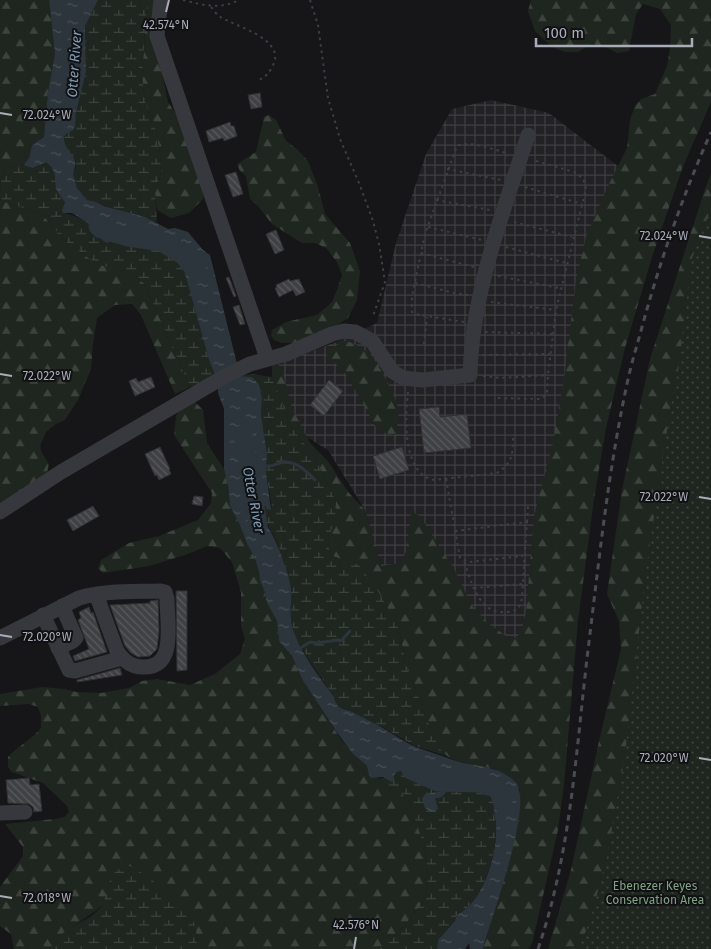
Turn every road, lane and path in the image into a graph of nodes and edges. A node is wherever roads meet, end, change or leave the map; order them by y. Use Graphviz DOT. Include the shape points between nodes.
graph roads {
  1 [pos="161,0"];
  2 [pos="183,0"];
  3 [pos="239,0"];
  4 [pos="310,0"];
  5 [pos="211,7"];
  6 [pos="258,80"];
  7 [pos="528,135"];
  8 [pos="436,200"];
  9 [pos="503,215"];
  10 [pos="573,237"];
  11 [pos="421,253"];
  12 [pos="486,272"];
  13 [pos="415,283"];
  14 [pos="560,288"];
  15 [pos="480,298"];
  16 [pos="556,310"];
  17 [pos="373,316"];
  18 [pos="427,316"];
  19 [pos="473,332"];
  20 [pos="553,334"];
  21 [pos="424,344"];
  22 [pos="550,354"];
  23 [pos="471,355"];
  24 [pos="267,358"];
  25 [pos="470,375"];
  26 [pos="548,375"];
  27 [pos="410,380"];
  28 [pos="513,436"];
  29 [pos="446,479"];
  30 [pos="528,506"];
  31 [pos="0,512"];
  32 [pos="527,522"];
  33 [pos="455,531"];
  34 [pos="525,556"];
  35 [pos="464,561"];
  36 [pos="523,584"];
  37 [pos="474,588"];
  38 [pos="96,594"];
  39 [pos="62,606"];
  40 [pos="43,615"];
  41 [pos="0,638"];
  42 [pos="58,648"];
  43 [pos="122,658"];
  44 [pos="0,806"];
  45 [pos="25,812"];
  46 [pos="0,813"];
  1 -- 24 [label="street" via="157,36"];
  2 -- 5 [label="path"];
  3 -- 5 [label="path" via="230,5"];
  4 -- 17 [label="path" via="318,26 328,98 379,244 384,282"];
  5 -- 6 [label="path" via="218,15 247,28 271,47 274,65 264,78"];
  7 -- 9 [label="street"];
  8 -- 9 [label="path"];
  9 -- 10 [label="path"];
  9 -- 12 [label="street"];
  11 -- 12 [label="path"];
  12 -- 14 [label="path"];
  12 -- 15 [label="street"];
  13 -- 15 [label="path"];
  15 -- 16 [label="path"];
  15 -- 19 [label="street"];
  18 -- 21 [label="path"];
  19 -- 20 [label="path"];
  19 -- 23 [label="street"];
  22 -- 23 [label="path"];
  23 -- 25 [label="street"];
  24 -- 27 [label="street" via="286,354 332,334 355,332 372,341 392,371"];
  24 -- 31 [label="street" via="209,386 61,472"];
  25 -- 26 [label="path" via="500,378"];
  25 -- 27 [label="street"];
  27 -- 29 [label="path" via="406,426 412,458 425,479"];
  28 -- 29 [label="path" via="513,452 506,468 497,473"];
  29 -- 33 [label="path"];
  30 -- 32 [label="path"];
  32 -- 33 [label="path"];
  32 -- 34 [label="path"];
  33 -- 35 [label="path" via="458,553"];
  34 -- 35 [label="path"];
  34 -- 36 [label="path"];
  35 -- 37 [label="path"];
  36 -- 37 [label="path"];
  36 -- 37 [label="path" via="518,609 503,613 481,603"];
  38 -- 39 [label="street"];
  38 -- 43 [label="street"];
  38 -- 43 [label="street" via="161,591 167,595 168,648 165,657 157,666 142,668 128,664"];
  39 -- 40 [label="street"];
  39 -- 42 [label="street" via="76,638"];
  40 -- 41 [label="street"];
  40 -- 42 [label="street"];
  42 -- 43 [label="street" via="71,671"];
  44 -- 46 [label="street"];
  45 -- 46 [label="street"];
}
